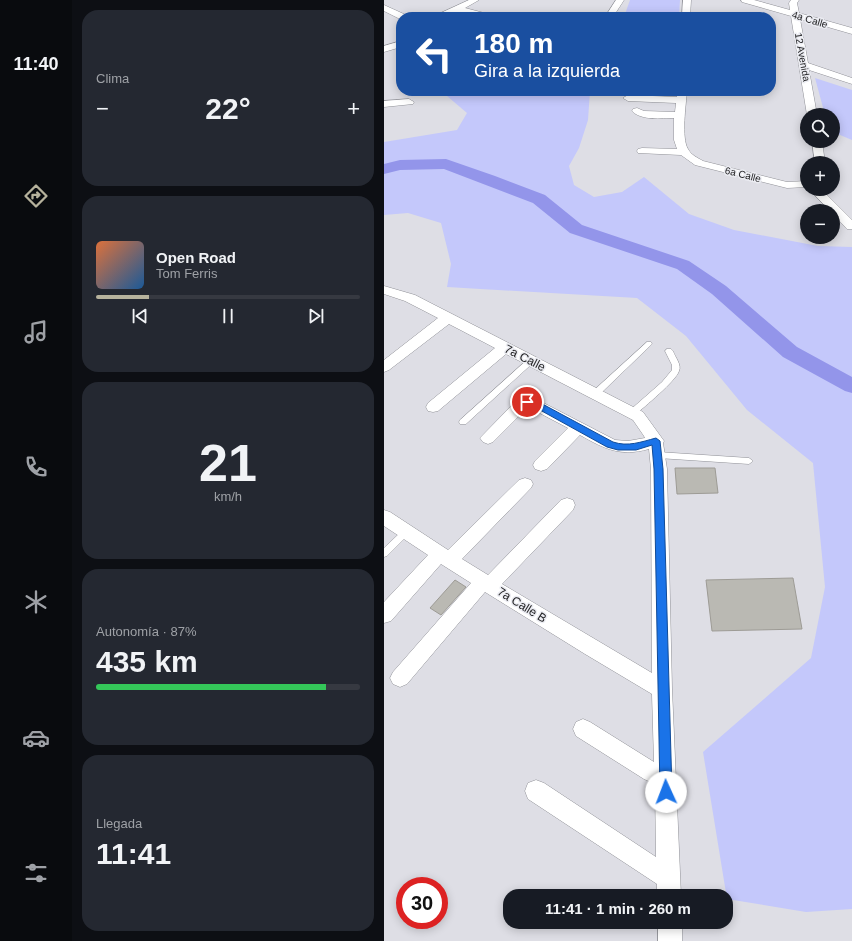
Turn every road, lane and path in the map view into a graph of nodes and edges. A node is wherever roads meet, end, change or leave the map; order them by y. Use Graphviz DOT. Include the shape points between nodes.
graph roads {
  1 [pos="475,0"];
  2 [pos="620,0"];
  3 [pos="687,0"];
  4 [pos="745,0"];
  5 [pos="796,0"];
  6 [pos="384,8"];
  7 [pos="458,9"];
  8 [pos="450,12"];
  9 [pos="470,12"];
  10 [pos="612,12"];
  11 [pos="686,12"];
  12 [pos="396,14"];
  13 [pos="795,15"];
  14 [pos="852,31"];
  15 [pos="396,45"];
  16 [pos="384,49"];
  17 [pos="804,65"];
  18 [pos="852,81"];
  19 [pos="664,96"];
  20 [pos="682,96"];
  21 [pos="628,98"];
  22 [pos="409,102"];
  23 [pos="384,104"];
  24 [pos="811,108"];
  25 [pos="637,111"];
  26 [pos="681,115"];
  27 [pos="642,151"];
  28 [pos="684,152"];
  29 [pos="800,184"];
  30 [pos="822,196"];
  31 [pos="851,226"];
  32 [pos="384,290"];
  33 [pos="447,318"];
  34 [pos="649,344"];
  35 [pos="505,347"];
  36 [pos="669,351"];
  37 [pos="531,361"];
  38 [pos="384,367"];
  39 [pos="596,394"];
  40 [pos="433,407"];
  41 [pos="632,413"];
  42 [pos="463,422"];
  43 [pos="579,427"];
  44 [pos="488,438"];
  45 [pos="657,448"];
  46 [pos="749,461"];
  47 [pos="541,465"];
  48 [pos="525,484"];
  49 [pos="567,505"];
  50 [pos="384,517"];
  51 [pos="406,532"];
  52 [pos="384,553"];
  53 [pos="445,556"];
  54 [pos="487,583"];
  55 [pos="384,615"];
  56 [pos="400,678"];
  57 [pos="662,689"];
  58 [pos="583,729"];
  59 [pos="665,777"];
  60 [pos="536,791"];
  61 [pos="669,887"];
  62 [pos="670,929"];
  63 [pos="670,941"];
  1 -- 7 [label="street"];
  2 -- 10 [label="street"];
  3 -- 11 [label="street"];
  4 -- 13 [label="street, 4a Calle"];
  5 -- 13 [label="street, 12 Avenida" via="793,3"];
  6 -- 12 [label="street"];
  7 -- 8 [label="street"];
  7 -- 9 [label="street"];
  13 -- 14 [label="street, 4a Calle"];
  13 -- 17 [label="street, 12 Avenida"];
  15 -- 16 [label="street"];
  17 -- 18 [label="street"];
  17 -- 24 [label="street, 12 Avenida"];
  19 -- 21 [label="street"];
  20 -- 26 [label="street"];
  22 -- 23 [label="street"];
  25 -- 26 [label="street" via="642,114"];
  26 -- 28 [label="street" via="679,143"];
  27 -- 28 [label="street"];
  28 -- 29 [label="street, 6a Calle" via="699,164 787,185"];
  30 -- 31 [label="street"];
  32 -- 33 [label="street, 7a Calle" via="410,298"];
  33 -- 35 [label="street, 7a Calle"];
  33 -- 38 [label="street"];
  34 -- 39 [label="lane"];
  35 -- 37 [label="street, 7a Calle"];
  35 -- 40 [label="street"];
  36 -- 41 [label="lane" via="676,371"];
  37 -- 39 [label="street, 7a Calle"];
  37 -- 42 [label="lane"];
  39 -- 41 [label="street, 7a Calle"];
  41 -- 45 [label="street, 7a Calle" via="648,428"];
  43 -- 44 [label="street" via="532,402 527,402"];
  43 -- 45 [label="street" via="621,448"];
  43 -- 47 [label="street"];
  45 -- 46 [label="lane"];
  45 -- 57 [label="street"];
  48 -- 53 [label="street"];
  49 -- 54 [label="street"];
  50 -- 51 [label="street, 7a Calle B"];
  51 -- 52 [label="lane"];
  51 -- 53 [label="street, 7a Calle B"];
  53 -- 54 [label="street, 7a Calle B"];
  53 -- 55 [label="street"];
  54 -- 56 [label="street"];
  54 -- 57 [label="street, 7a Calle B"];
  57 -- 59 [label="street"];
  58 -- 59 [label="street" via="651,772"];
  59 -- 61 [label="street"];
  60 -- 61 [label="street"];
  62 -- 63 [label="street"];
}
